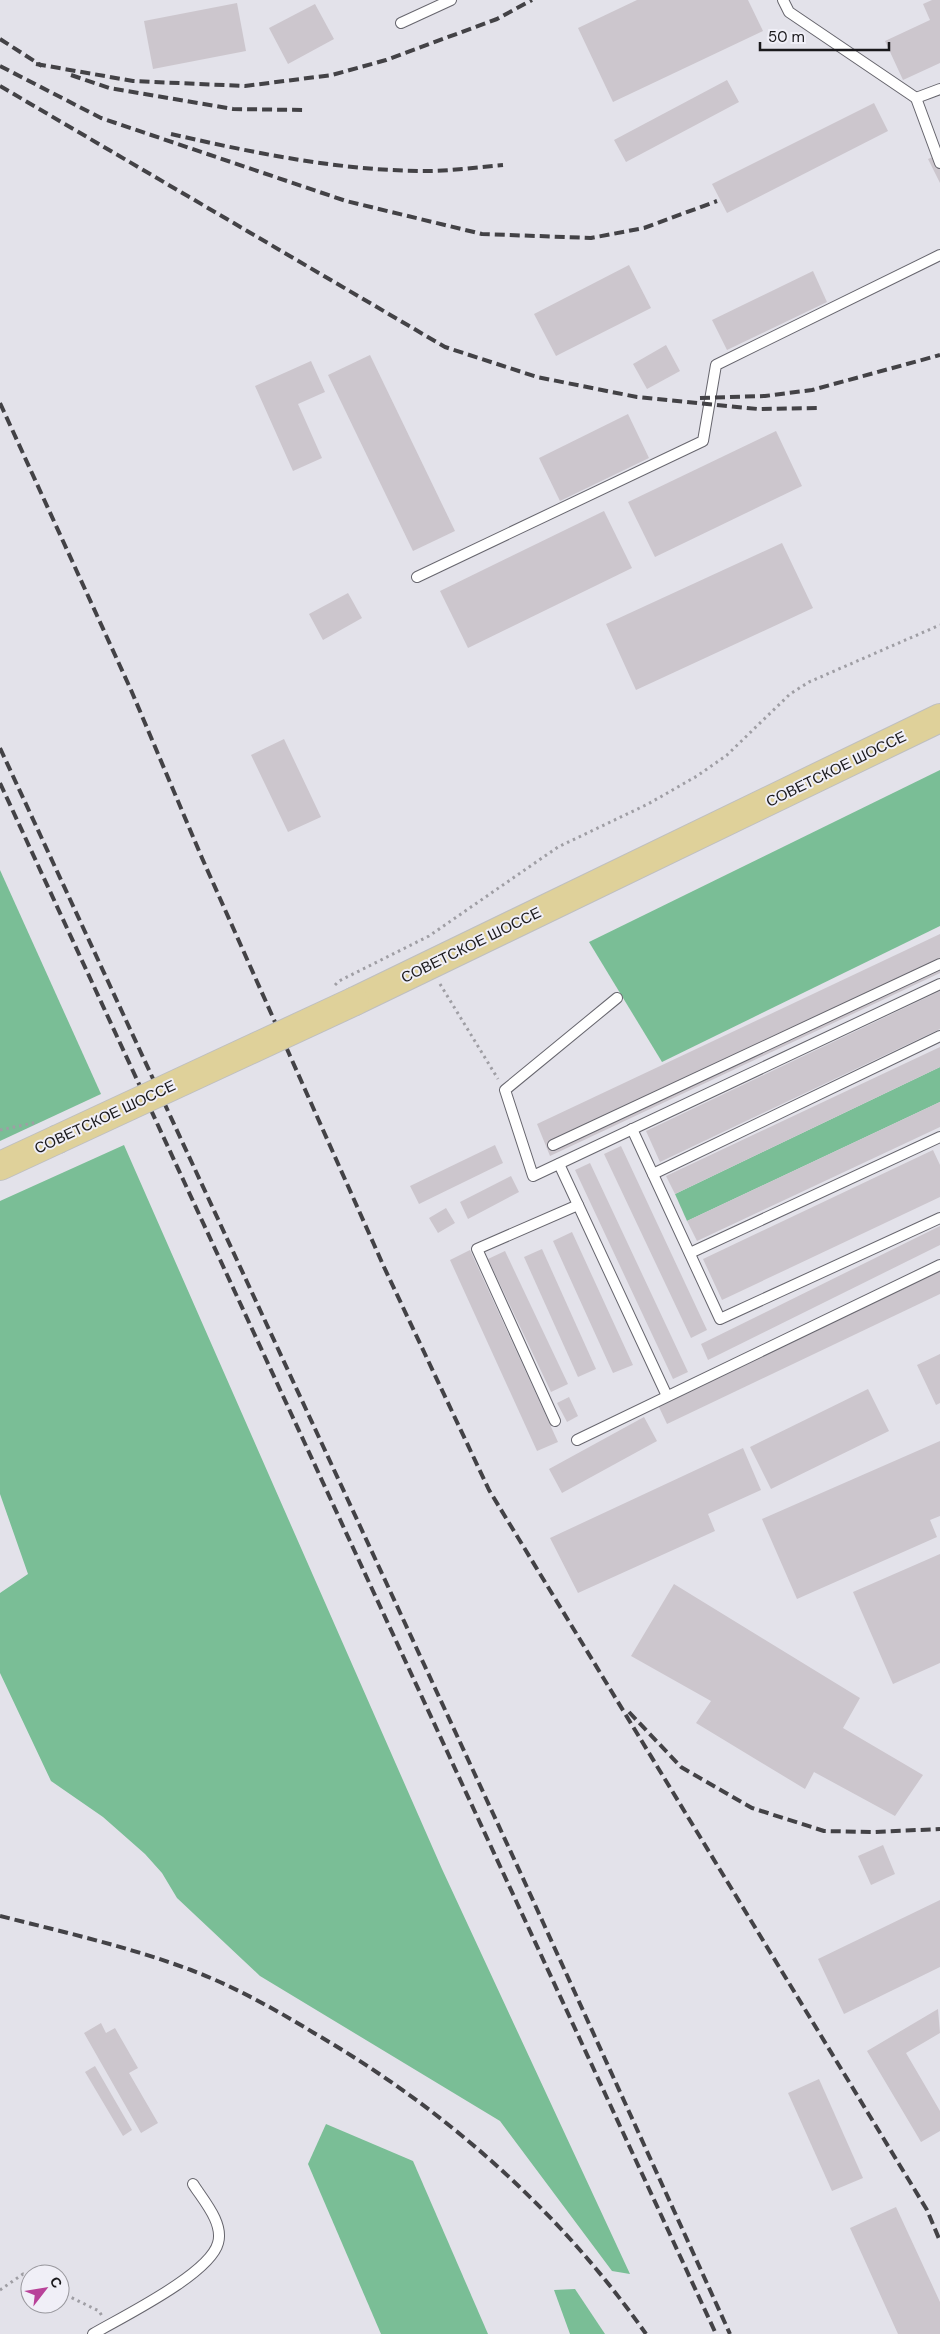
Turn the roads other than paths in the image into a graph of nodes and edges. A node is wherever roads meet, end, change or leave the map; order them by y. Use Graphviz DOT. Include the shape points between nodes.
graph roads {
  1 [pos="451,0"];
  2 [pos="783,0"];
  3 [pos="402,23"];
  4 [pos="940,89"];
  5 [pos="916,98"];
  6 [pos="940,163"];
  7 [pos="940,255"];
  8 [pos="417,577"];
  9 [pos="940,718"];
  10 [pos="940,964"];
  11 [pos="940,984"];
  12 [pos="617,998"];
  13 [pos="940,1036"];
  14 [pos="632,1129"];
  15 [pos="939,1140"];
  16 [pos="554,1145"];
  17 [pos="559,1164"];
  18 [pos="0,1166"];
  19 [pos="653,1174"];
  20 [pos="578,1204"];
  21 [pos="940,1218"];
  22 [pos="690,1253"];
  23 [pos="940,1265"];
  24 [pos="667,1396"];
  25 [pos="555,1421"];
  26 [pos="577,1440"];
  27 [pos="193,2184"];
  28 [pos="93,2334"];
  1 -- 3 [label="lane"];
  2 -- 5 [label="lane" via="789,12"];
  4 -- 5 [label="lane"];
  5 -- 6 [label="lane"];
  7 -- 8 [label="lane" via="716,365 703,440"];
  9 -- 18 [label="main road, СОВЕТСКОЕ ШОССЕ, bridge" via="47,1131"];
  10 -- 16 [label="lane"];
  11 -- 14 [label="lane"];
  12 -- 17 [label="lane" via="505,1090 533,1176"];
  13 -- 19 [label="lane"];
  14 -- 17 [label="lane"];
  14 -- 19 [label="lane"];
  15 -- 22 [label="lane"];
  17 -- 20 [label="lane"];
  19 -- 22 [label="lane"];
  20 -- 24 [label="lane"];
  20 -- 25 [label="lane" via="477,1249"];
  21 -- 22 [label="lane" via="720,1319"];
  23 -- 24 [label="lane"];
  24 -- 26 [label="lane"];
  27 -- 28 [label="lane" via="217,2222 219,2242 206,2264"];
}
